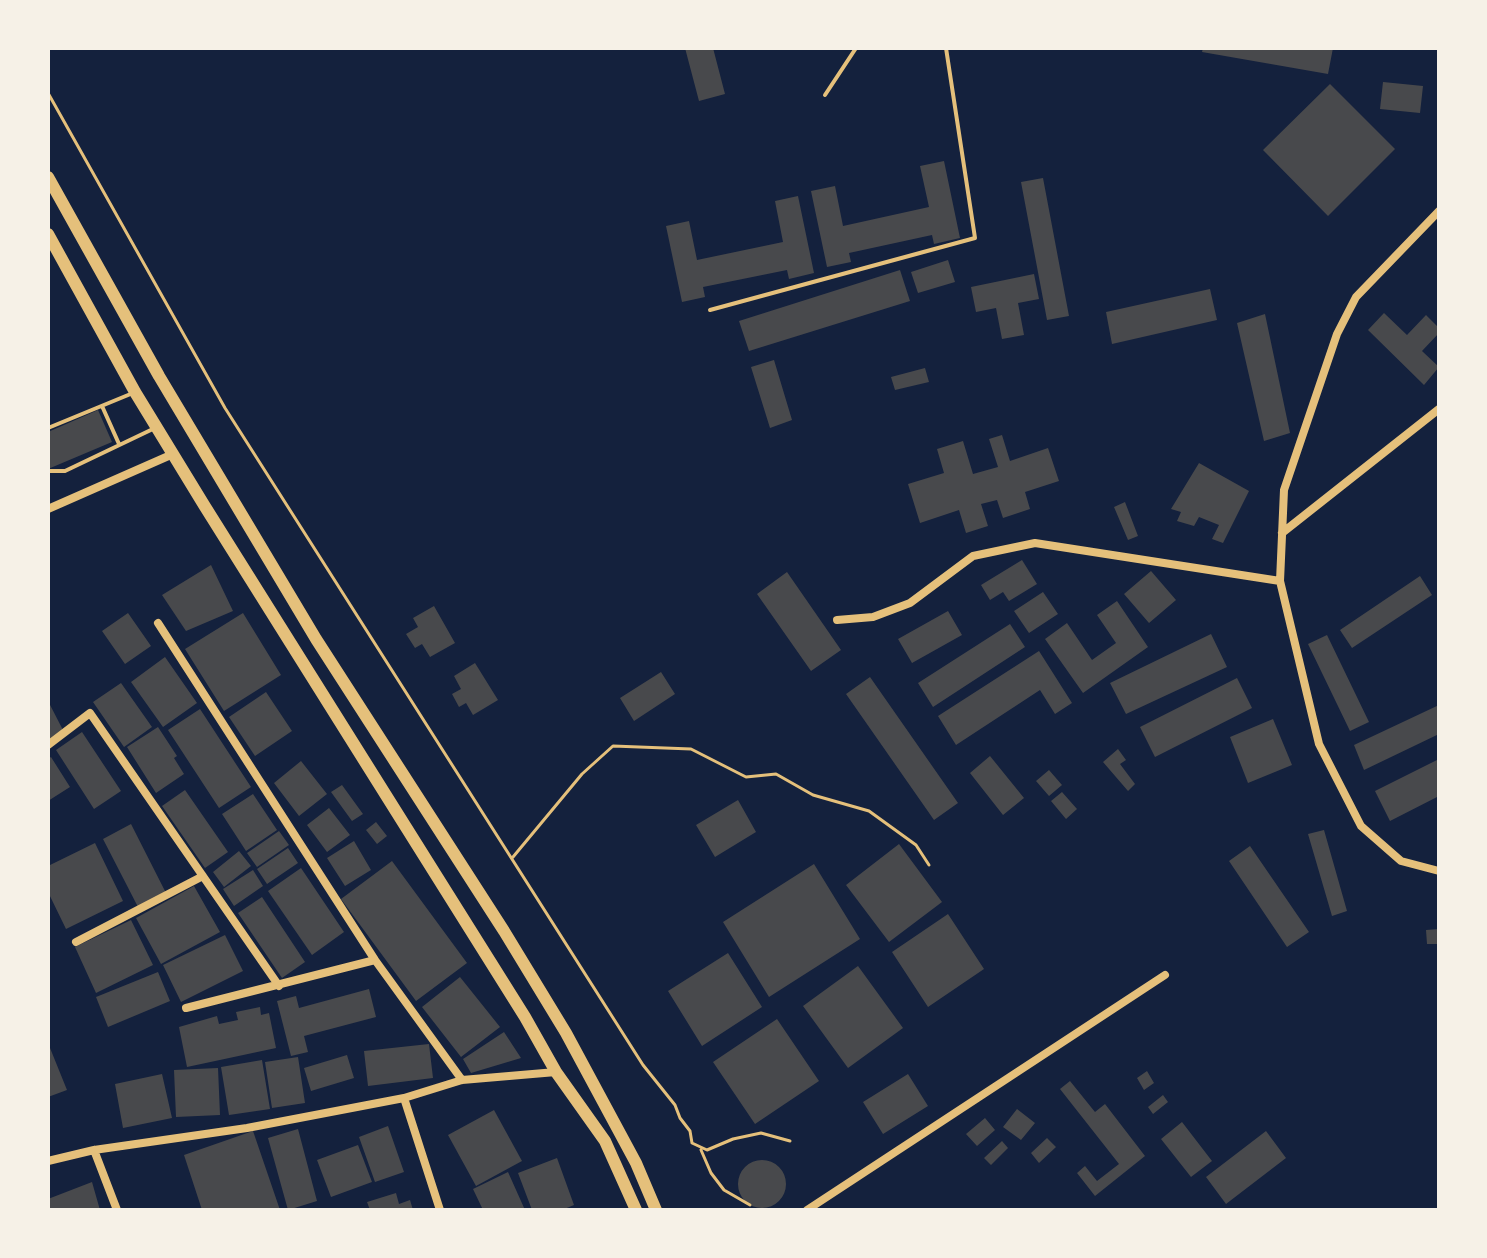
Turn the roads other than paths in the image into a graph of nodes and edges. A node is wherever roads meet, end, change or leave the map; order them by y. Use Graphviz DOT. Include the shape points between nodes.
graph roads {
  1 [pos="856,48"];
  2 [pos="946,48"];
  3 [pos="825,95"];
  4 [pos="48,177"];
  5 [pos="1439,211"];
  6 [pos="48,234"];
  7 [pos="118,302"];
  8 [pos="710,310"];
  9 [pos="94,318"];
  10 [pos="135,392"];
  11 [pos="102,406"];
  12 [pos="1439,409"];
  13 [pos="156,427"];
  14 [pos="48,428"];
  15 [pos="119,444"];
  16 [pos="173,454"];
  17 [pos="48,471"];
  18 [pos="48,509"];
  19 [pos="1282,533"];
  20 [pos="1280,581"];
  21 [pos="837,620"];
  22 [pos="158,623"];
  23 [pos="48,745"];
  24 [pos="1439,871"];
  25 [pos="203,876"];
  26 [pos="76,942"];
  27 [pos="375,960"];
  28 [pos="1165,975"];
  29 [pos="279,986"];
  30 [pos="186,1008"];
  31 [pos="556,1072"];
  32 [pos="462,1080"];
  33 [pos="404,1098"];
  34 [pos="94,1150"];
  35 [pos="48,1161"];
  36 [pos="117,1210"];
  37 [pos="440,1210"];
  38 [pos="636,1210"];
  39 [pos="656,1210"];
  40 [pos="807,1210"];
  1 -- 3 [label="lane"];
  2 -- 8 [label="lane" via="975,238"];
  4 -- 7 [label="main road"];
  5 -- 19 [label="street" via="1356,297 1337,334 1284,490"];
  6 -- 9 [label="main road"];
  7 -- 9 [label="main road"];
  7 -- 39 [label="main road" via="316,639 566,1033"];
  9 -- 10 [label="main road"];
  10 -- 11 [label="lane"];
  10 -- 13 [label="main road"];
  11 -- 14 [label="lane"];
  11 -- 15 [label="lane"];
  12 -- 19 [label="street"];
  13 -- 15 [label="lane"];
  13 -- 16 [label="main road"];
  15 -- 17 [label="lane" via="65,471"];
  16 -- 18 [label="street"];
  16 -- 31 [label="main road"];
  19 -- 20 [label="street"];
  20 -- 21 [label="street" via="1035,543 973,556 910,603 873,617"];
  20 -- 24 [label="street" via="1319,744 1361,826 1401,861"];
  22 -- 27 [label="street"];
  23 -- 25 [label="street" via="90,713"];
  25 -- 26 [label="street"];
  25 -- 29 [label="street"];
  27 -- 29 [label="street"];
  27 -- 32 [label="street"];
  28 -- 40 [label="street"];
  29 -- 30 [label="street"];
  31 -- 32 [label="street"];
  31 -- 38 [label="main road" via="605,1141"];
  32 -- 33 [label="street"];
  33 -- 34 [label="street"];
  33 -- 37 [label="street"];
  34 -- 35 [label="street"];
  34 -- 36 [label="street"];
}
